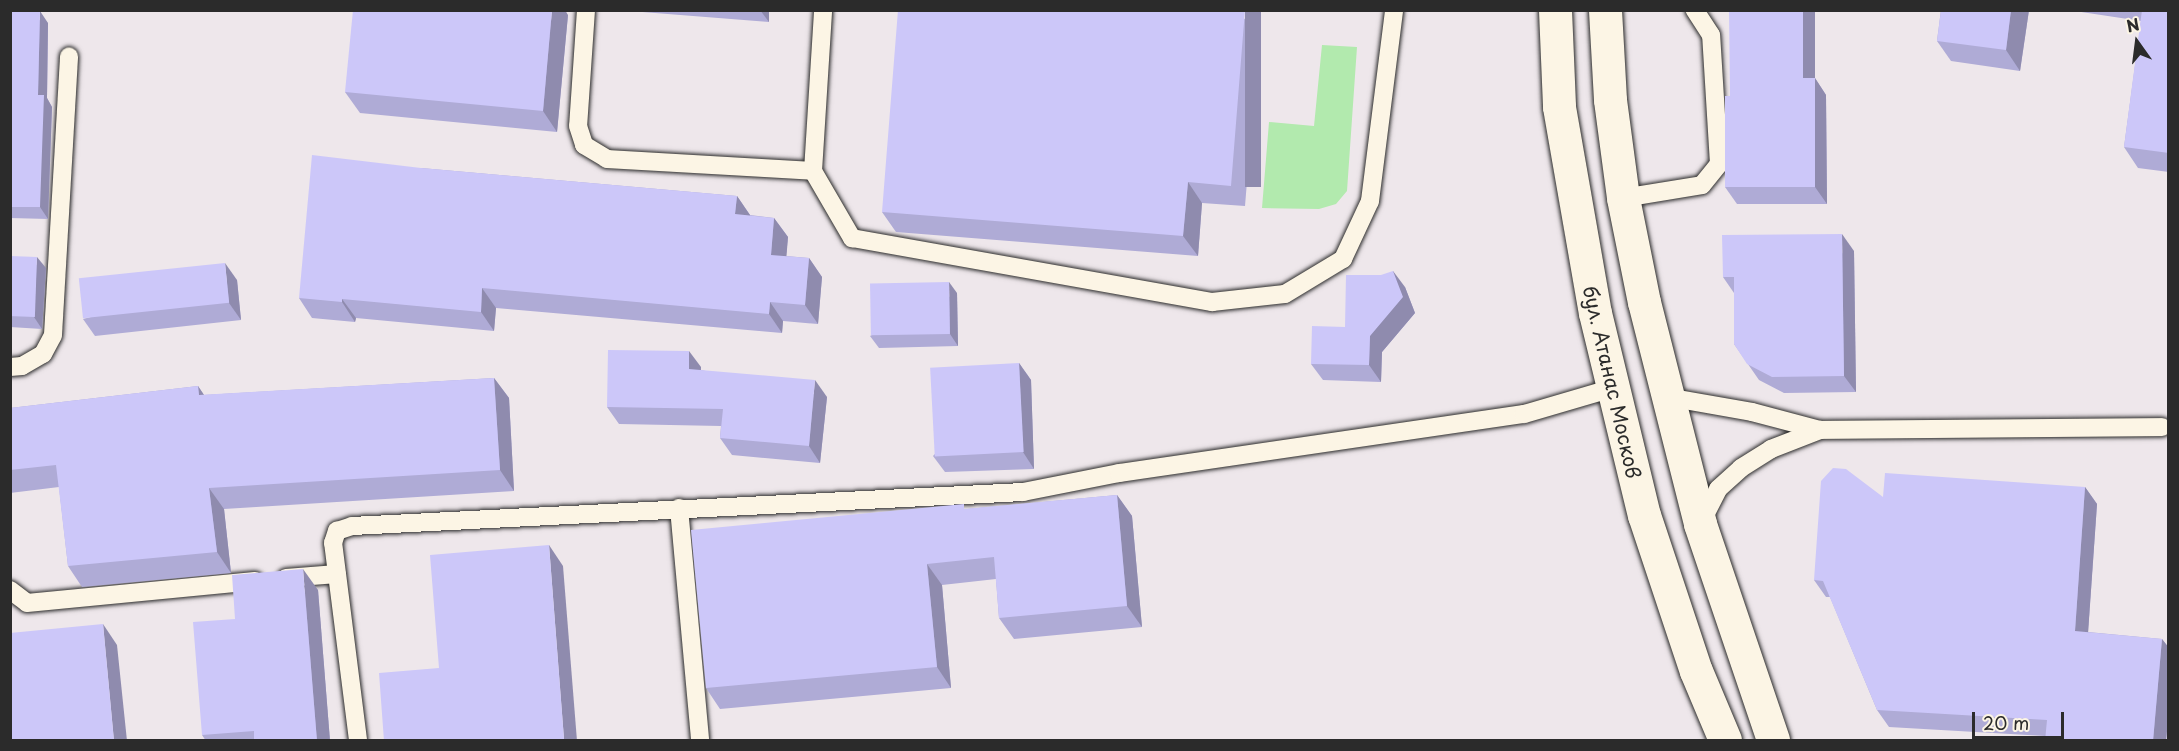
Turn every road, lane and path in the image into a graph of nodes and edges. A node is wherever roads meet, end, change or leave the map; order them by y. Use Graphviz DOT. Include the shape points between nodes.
graph roads {
  1 [pos="586,10"];
  2 [pos="823,10"];
  3 [pos="1394,10"];
  4 [pos="1555,10"];
  5 [pos="1605,10"];
  6 [pos="1695,10"];
  7 [pos="69,56"];
  8 [pos="813,171"];
  9 [pos="1623,198"];
  10 [pos="10,367"];
  11 [pos="1613,388"];
  12 [pos="1667,397"];
  13 [pos="2162,428"];
  14 [pos="1820,430"];
  15 [pos="680,508"];
  16 [pos="1700,524"];
  17 [pos="337,574"];
  18 [pos="10,590"];
  19 [pos="358,741"];
  20 [pos="700,741"];
  21 [pos="1725,741"];
  22 [pos="1773,741"];
  1 -- 8 [label="lane" via="578,126 584,145 607,159"];
  2 -- 8 [label="lane"];
  3 -- 8 [label="lane" via="1370,201 1343,259 1285,294 1212,302 852,238"];
  4 -- 11 [label="main road, бул. Атанас Москов" via="1559,107 1574,209"];
  5 -- 9 [label="main road" via="1610,100"];
  6 -- 9 [label="lane" via="1711,35 1719,164 1702,185"];
  7 -- 10 [label="lane" via="53,334 43,354 22,366"];
  9 -- 12 [label="main road"];
  11 -- 15 [label="lane" via="1524,414 1131,471 1023,492"];
  11 -- 21 [label="main road, бул. Атанас Москов" via="1644,515 1696,671"];
  12 -- 14 [label="lane" via="1752,411"];
  12 -- 16 [label="main road"];
  13 -- 14 [label="lane"];
  14 -- 16 [label="lane" via="1771,449 1741,468 1718,489"];
  15 -- 17 [label="lane" via="352,526 337,531 333,543"];
  15 -- 20 [label="lane"];
  16 -- 22 [label="main road"];
  17 -- 18 [label="lane" via="27,603"];
  17 -- 19 [label="lane"];
}
